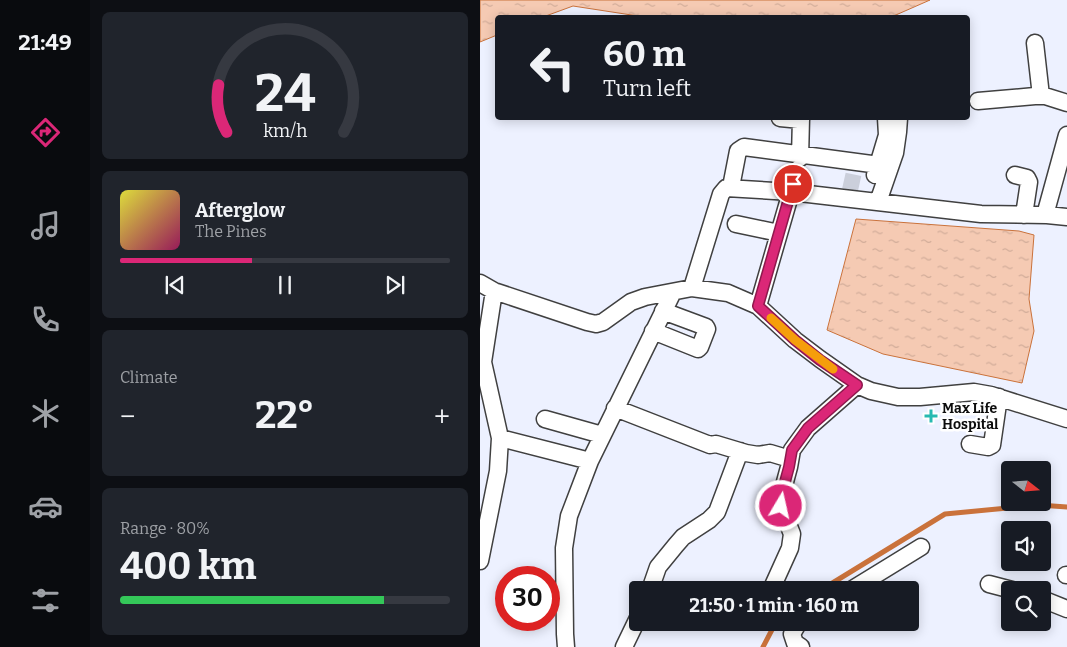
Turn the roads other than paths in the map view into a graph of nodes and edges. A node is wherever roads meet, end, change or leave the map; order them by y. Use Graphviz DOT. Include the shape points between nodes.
graph roads {
  1 [pos="1035,43"];
  2 [pos="1041,96"];
  3 [pos="978,101"];
  4 [pos="1067,103"];
  5 [pos="801,120"];
  6 [pos="887,120"];
  7 [pos="899,120"];
  8 [pos="1067,135"];
  9 [pos="799,156"];
  10 [pos="864,167"];
  11 [pos="1015,175"];
  12 [pos="791,187"];
  13 [pos="731,188"];
  14 [pos="860,197"];
  15 [pos="1024,215"];
  16 [pos="1045,215"];
  17 [pos="1067,217"];
  18 [pos="736,224"];
  19 [pos="779,233"];
  20 [pos="487,287"];
  21 [pos="692,288"];
  22 [pos="672,292"];
  23 [pos="758,306"];
  24 [pos="663,312"];
  25 [pos="653,331"];
  26 [pos="857,385"];
  27 [pos="999,397"];
  28 [pos="616,408"];
  29 [pos="1067,418"];
  30 [pos="545,419"];
  31 [pos="602,435"];
  32 [pos="500,438"];
  33 [pos="970,444"];
  34 [pos="740,451"];
  35 [pos="790,459"];
  36 [pos="590,461"];
  37 [pos="921,547"];
  38 [pos="480,561"];
  39 [pos="653,581"];
  40 [pos="775,581"];
  41 [pos="866,581"];
  42 [pos="989,584"];
  43 [pos="1001,587"];
  44 [pos="1051,603"];
  45 [pos="1067,609"];
  46 [pos="632,631"];
  47 [pos="794,631"];
  48 [pos="566,647"];
  49 [pos="624,647"];
  50 [pos="801,647"];
  1 -- 2 [label="street"];
  2 -- 3 [label="street"];
  2 -- 4 [label="street"];
  5 -- 9 [label="street"];
  6 -- 10 [label="street" via="887,135"];
  7 -- 14 [label="street" via="895,153"];
  8 -- 16 [label="street"];
  9 -- 10 [label="street"];
  9 -- 13 [label="street" via="744,147 738,151"];
  10 -- 14 [label="street"];
  11 -- 15 [label="street" via="1027,178 1029,182"];
  12 -- 13 [label="street"];
  12 -- 14 [label="street"];
  12 -- 19 [label="street"];
  13 -- 21 [label="street" via="726,188 721,194"];
  14 -- 15 [label="street" via="981,214"];
  15 -- 16 [label="street"];
  16 -- 17 [label="street"];
  18 -- 19 [label="street"];
  19 -- 23 [label="street"];
  20 -- 22 [label="street" via="596,324 631,302"];
  20 -- 32 [label="street" via="484,362"];
  21 -- 22 [label="street"];
  21 -- 23 [label="street" via="728,293"];
  22 -- 24 [label="street"];
  23 -- 26 [label="street" via="820,360"];
  24 -- 25 [label="street"];
  24 -- 25 [label="street" via="706,327 700,348"];
  25 -- 28 [label="street"];
  26 -- 27 [label="street" via="898,397 974,392"];
  26 -- 35 [label="street" via="808,428 792,450"];
  27 -- 29 [label="street"];
  27 -- 33 [label="street" via="992,445"];
  28 -- 31 [label="street"];
  28 -- 34 [label="street" via="710,445"];
  30 -- 31 [label="street"];
  31 -- 36 [label="street"];
  32 -- 36 [label="street"];
  32 -- 38 [label="street" via="498,471"];
  34 -- 35 [label="street" via="758,455 770,453"];
  34 -- 39 [label="street" via="718,512 683,537 658,567"];
  35 -- 40 [label="street" via="781,506 792,534 790,548"];
  36 -- 48 [label="street" via="569,516 564,548"];
  37 -- 41 [label="street"];
  42 -- 43 [label="street"];
  44 -- 45 [label="street"];
  46 -- 49 [label="street"];
  47 -- 50 [label="street" via="795,643"];
}
